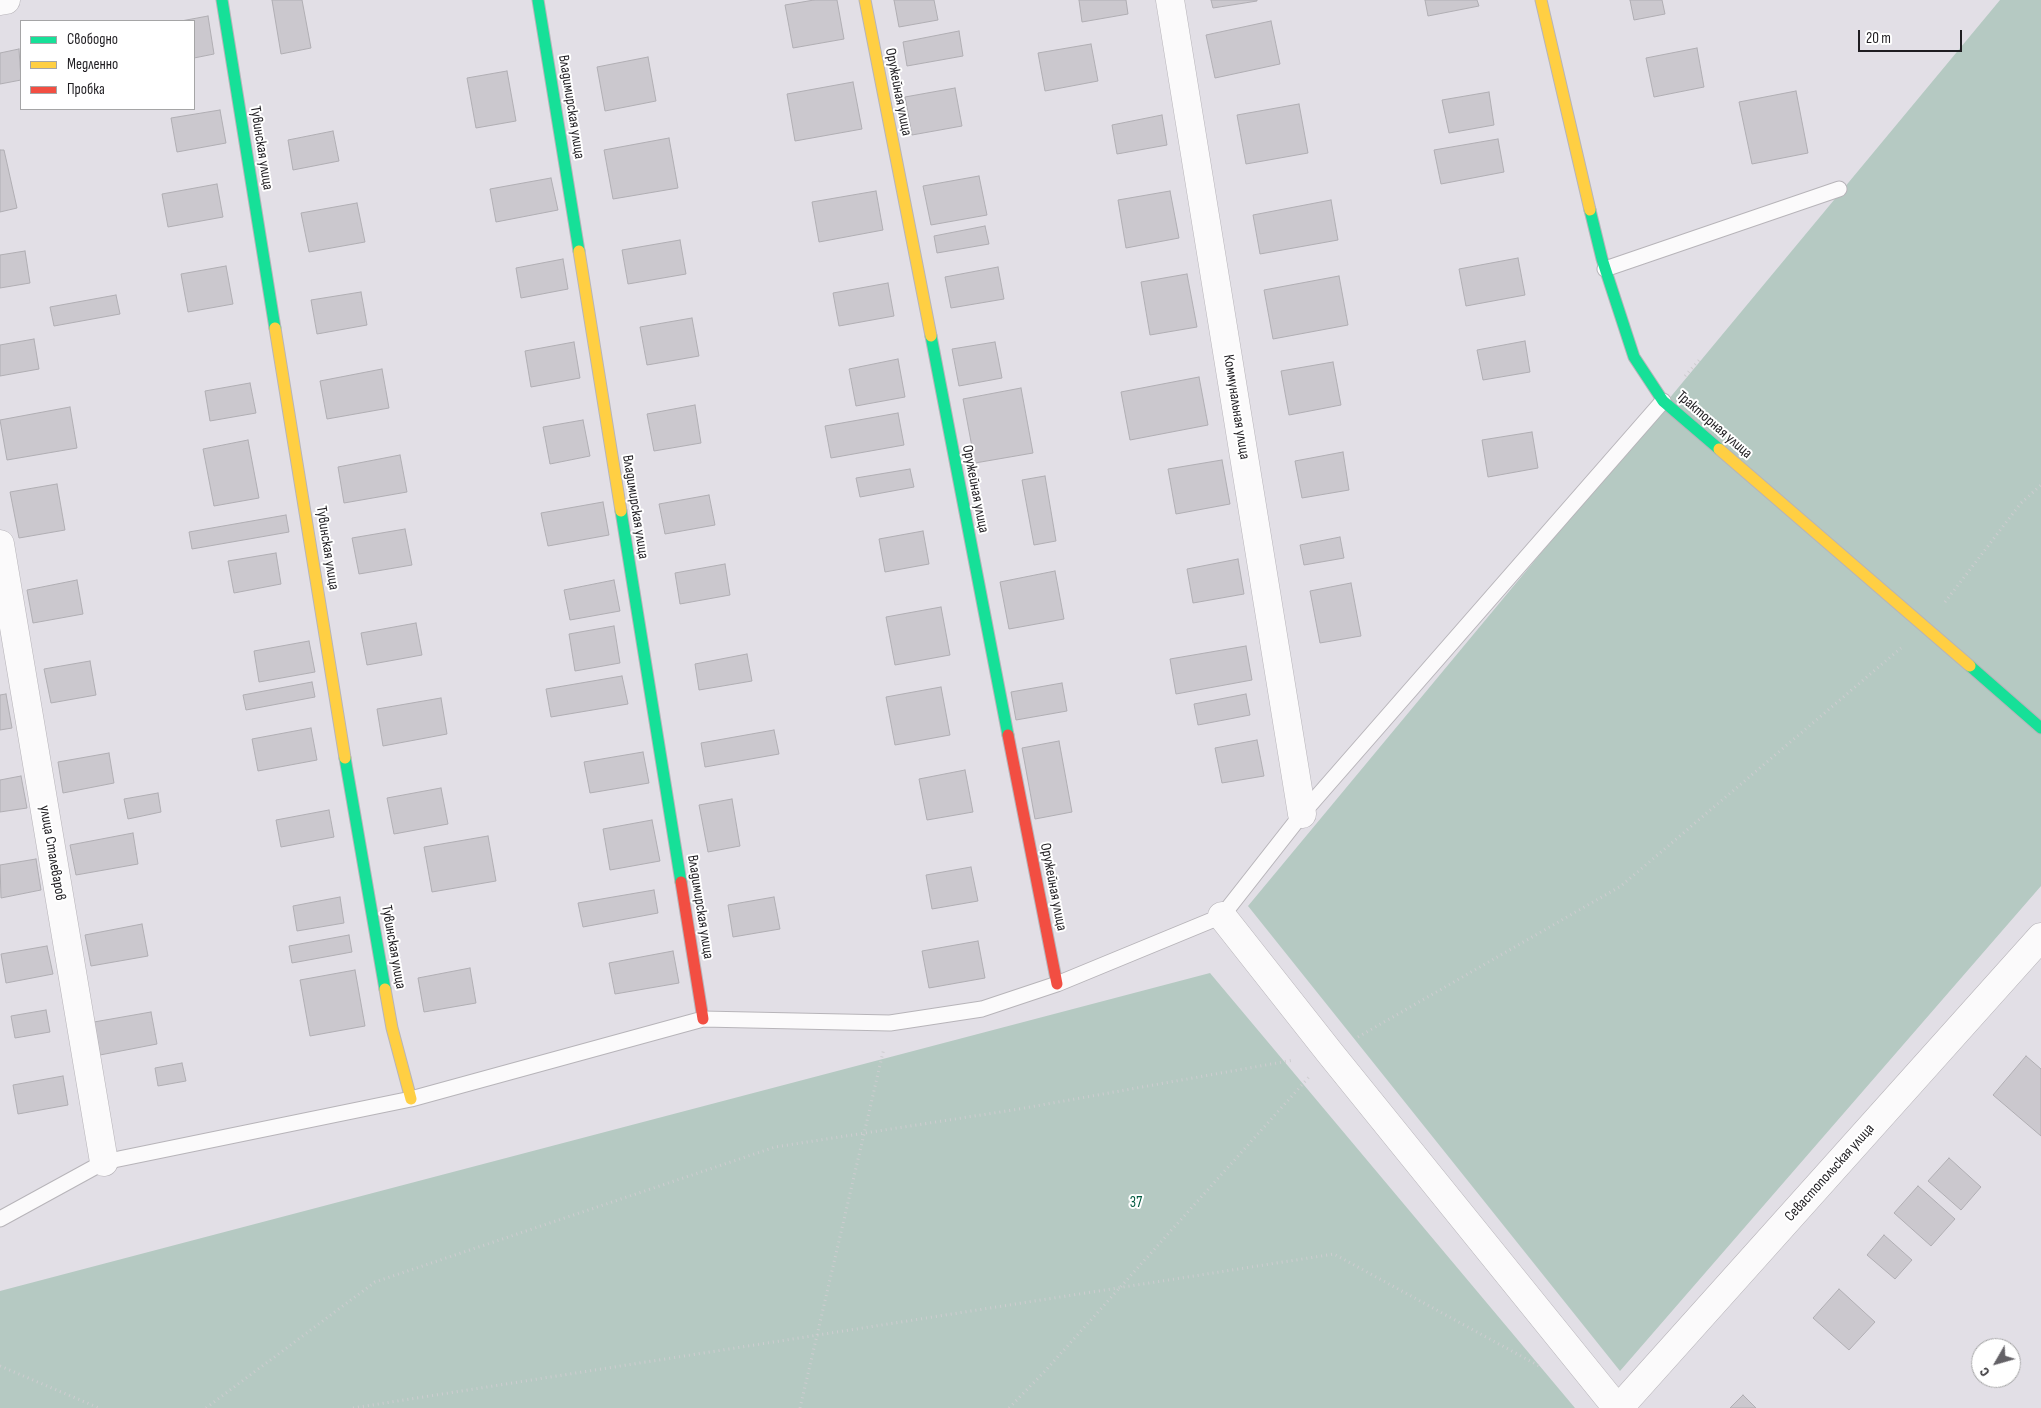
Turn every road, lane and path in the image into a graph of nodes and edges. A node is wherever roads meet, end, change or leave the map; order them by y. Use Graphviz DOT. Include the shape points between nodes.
graph roads {
  1 [pos="6,0"];
  2 [pos="222,0"];
  3 [pos="538,0"];
  4 [pos="865,0"];
  5 [pos="1170,0"];
  6 [pos="1541,0"];
  7 [pos="0,1"];
  8 [pos="1839,189"];
  9 [pos="1605,268"];
  10 [pos="1663,401"];
  11 [pos="2041,485"];
  12 [pos="0,544"];
  13 [pos="1925,628"];
  14 [pos="2041,728"];
  15 [pos="1302,814"];
  16 [pos="1222,916"];
  17 [pos="2041,937"];
  18 [pos="1057,984"];
  19 [pos="703,1019"];
  20 [pos="890,1023"];
  21 [pos="1330,1053"];
  22 [pos="411,1099"];
  23 [pos="864,1133"];
  24 [pos="104,1162"];
  25 [pos="0,1219"];
  26 [pos="1118,1289"];
  27 [pos="817,1336"];
  28 [pos="0,1366"];
  29 [pos="1548,1371"];
  30 [pos="99,1408"];
  31 [pos="206,1408"];
  32 [pos="353,1408"];
  33 [pos="800,1408"];
  34 [pos="1009,1408"];
  35 [pos="1618,1408"];
  1 -- 7 [label="street"];
  2 -- 22 [label="street, Тувинская улица" via="358,836 392,1028"];
  3 -- 19 [label="street, Владимирская улица"];
  4 -- 18 [label="street, Оружейная улица"];
  5 -- 15 [label="street, Коммунальная улица"];
  6 -- 9 [label="street, Тракторная улица"];
  8 -- 9 [label="lane"];
  9 -- 10 [label="street, Тракторная улица" via="1634,357"];
  10 -- 13 [label="street, Тракторная улица"];
  10 -- 15 [label="lane"];
  11 -- 13 [label="path" via="2020,503"];
  12 -- 24 [label="street, улица Сталеваров"];
  13 -- 14 [label="street, Тракторная улица"];
  13 -- 21 [label="path" via="1621,886"];
  15 -- 16 [label="lane"];
  16 -- 18 [label="lane"];
  16 -- 21 [label="street"];
  17 -- 35 [label="street, Севастопольская улица"];
  18 -- 20 [label="lane" via="982,1009"];
  19 -- 20 [label="lane"];
  19 -- 22 [label="lane"];
  20 -- 23 [label="path"];
  21 -- 23 [label="path" via="1013,1110"];
  21 -- 26 [label="path"];
  21 -- 35 [label="street"];
  22 -- 24 [label="lane"];
  23 -- 27 [label="path"];
  23 -- 31 [label="path" via="775,1147 375,1282"];
  24 -- 25 [label="lane"];
  26 -- 27 [label="path"];
  26 -- 29 [label="path" via="1334,1254"];
  26 -- 34 [label="path"];
  27 -- 32 [label="path"];
  27 -- 33 [label="path"];
  28 -- 30 [label="path"];
}
